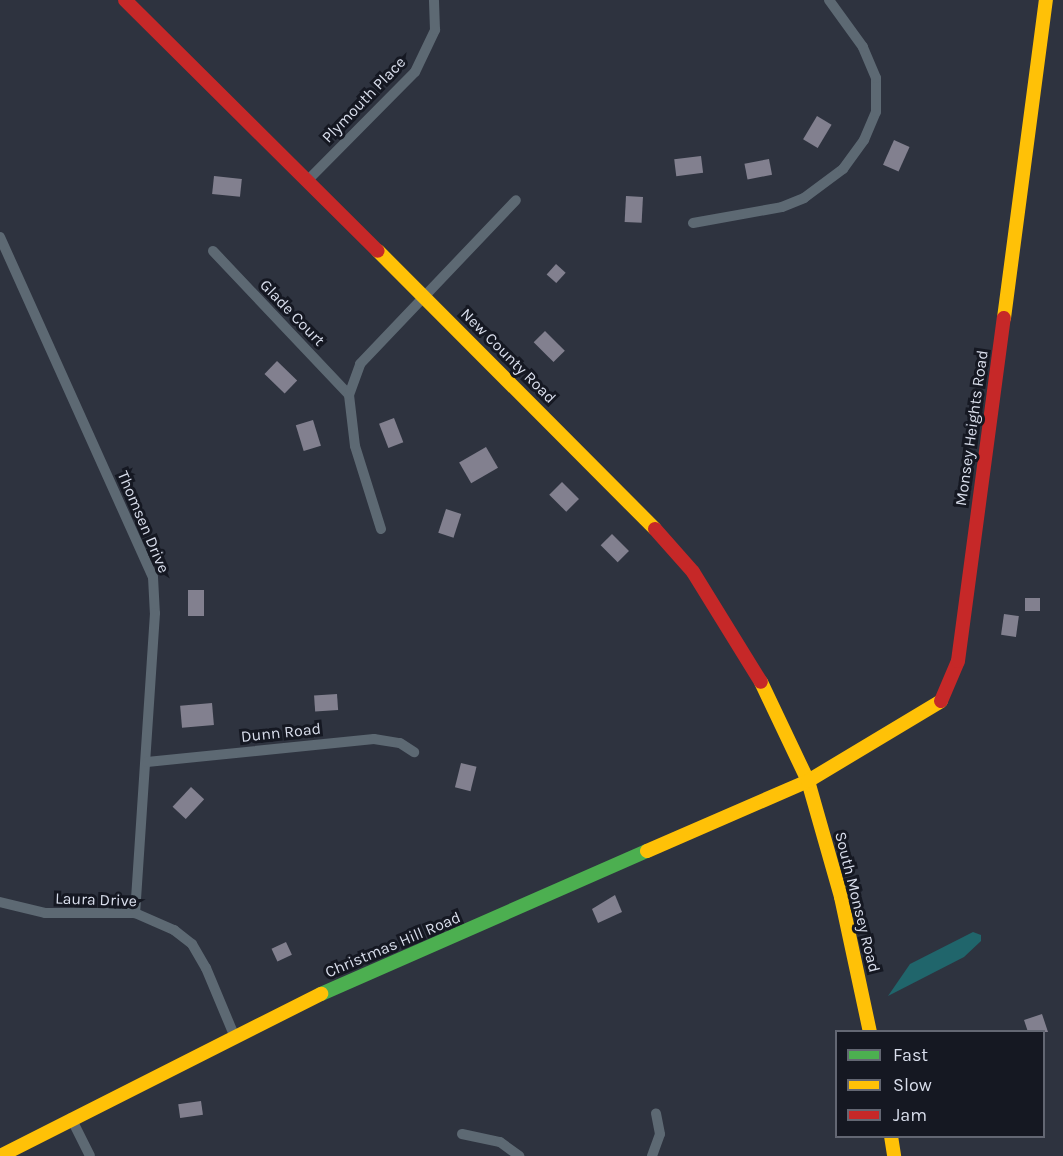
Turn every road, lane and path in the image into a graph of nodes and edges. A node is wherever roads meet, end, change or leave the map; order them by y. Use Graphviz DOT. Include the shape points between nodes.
graph roads {
  1 [pos="125,0"];
  2 [pos="434,0"];
  3 [pos="829,0"];
  4 [pos="1046,0"];
  5 [pos="308,180"];
  6 [pos="516,200"];
  7 [pos="693,223"];
  8 [pos="0,237"];
  9 [pos="213,251"];
  10 [pos="422,293"];
  11 [pos="349,395"];
  12 [pos="381,530"];
  13 [pos="414,752"];
  14 [pos="147,762"];
  15 [pos="808,781"];
  16 [pos="0,902"];
  17 [pos="135,914"];
  18 [pos="870,1030"];
  19 [pos="234,1035"];
  20 [pos="656,1113"];
  21 [pos="71,1118"];
  22 [pos="462,1134"];
  23 [pos="891,1138"];
  24 [pos="0,1156"];
  25 [pos="90,1156"];
  26 [pos="519,1156"];
  27 [pos="652,1156"];
  28 [pos="894,1156"];
  1 -- 5 [label="street, New County Road"];
  2 -- 5 [label="street, Plymouth Place" via="435,30 415,72"];
  3 -- 7 [label="street" via="862,47 876,78 876,112 864,140 843,169 804,198"];
  4 -- 15 [label="street, Monsey Heights Road" via="953,682 945,699 929,712"];
  5 -- 10 [label="street, New County Road"];
  6 -- 10 [label="street"];
  8 -- 14 [label="street, Thomsen Drive" via="153,577"];
  9 -- 11 [label="street, Glade Court"];
  10 -- 11 [label="street" via="360,364"];
  10 -- 15 [label="street, New County Road" via="624,495 693,572 754,666"];
  11 -- 12 [label="street" via="355,446"];
  13 -- 14 [label="street, Dunn Road" via="400,743 374,739"];
  14 -- 17 [label="street, Thomsen Drive"];
  15 -- 18 [label="street, South Monsey Road" via="841,897"];
  15 -- 19 [label="street, Christmas Hill Road"];
  16 -- 17 [label="street, Laura Drive" via="45,913"];
  17 -- 19 [label="street, Laura Drive" via="174,930 192,944"];
  19 -- 21 [label="street, Christmas Hill Road"];
  20 -- 27 [label="street" via="660,1134"];
  21 -- 24 [label="street, Christmas Hill Road"];
  21 -- 25 [label="street"];
  22 -- 26 [label="street" via="500,1142"];
  23 -- 28 [label="street"];
}
